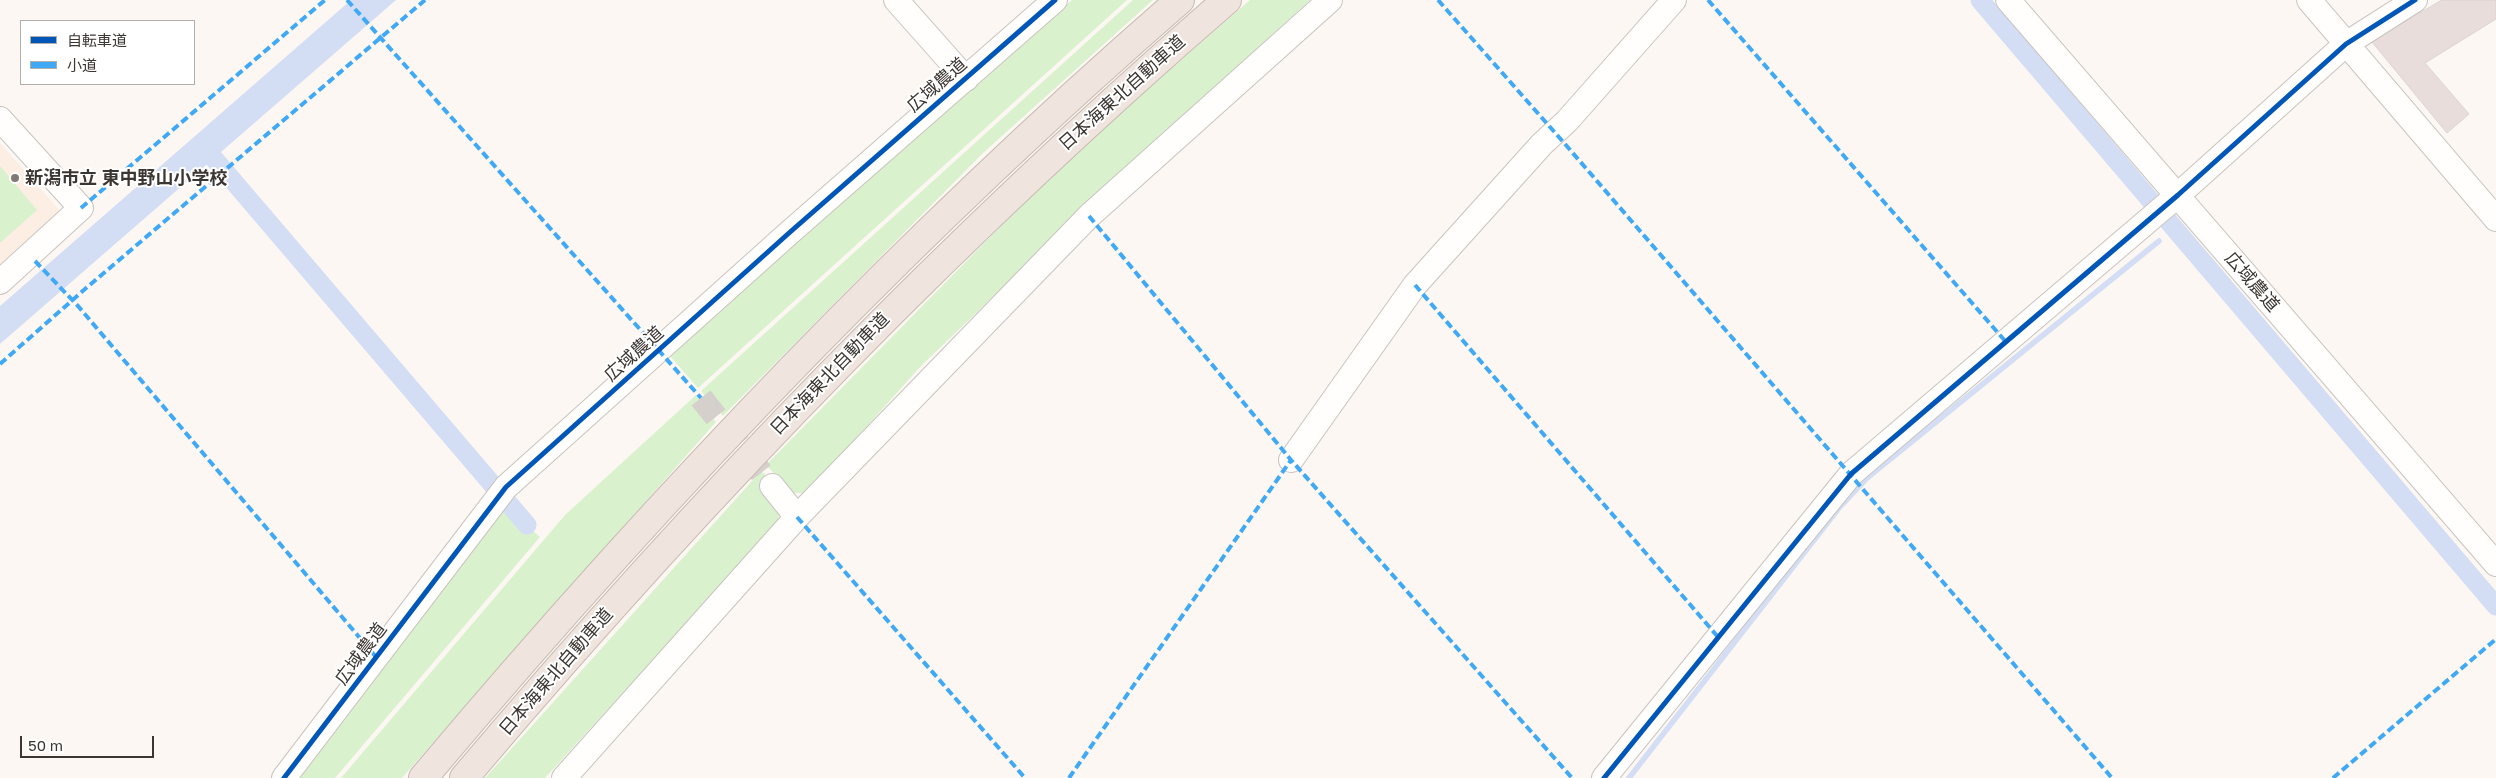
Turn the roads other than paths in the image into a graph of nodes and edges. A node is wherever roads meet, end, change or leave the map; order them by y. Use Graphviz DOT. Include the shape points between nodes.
graph roads {
  1 [pos="896,0"];
  2 [pos="1055,0"];
  3 [pos="1180,0"];
  4 [pos="1227,0"];
  5 [pos="1330,0"];
  6 [pos="1674,0"];
  7 [pos="2008,0"];
  8 [pos="2309,0"];
  9 [pos="2415,0"];
  10 [pos="2346,44"];
  11 [pos="966,79"];
  12 [pos="0,119"];
  13 [pos="2178,195"];
  14 [pos="2496,219"];
  15 [pos="0,282"];
  16 [pos="1292,460"];
  17 [pos="772,486"];
  18 [pos="797,517"];
  19 [pos="2496,564"];
  20 [pos="284,778"];
  21 [pos="424,778"];
  22 [pos="464,778"];
  23 [pos="564,778"];
  24 [pos="1604,778"];
  1 -- 11 [label="street"];
  2 -- 11 [label="street, 広域農道"];
  3 -- 21 [label="highway, 日本海東北自動車道" via="981,180 758,404 660,509"];
  4 -- 22 [label="highway, 日本海東北自動車道" via="998,207 866,337 601,619"];
  5 -- 18 [label="street" via="1089,216"];
  6 -- 16 [label="street" via="1415,285"];
  7 -- 13 [label="street, 広域農道"];
  8 -- 10 [label="street"];
  9 -- 10 [label="street"];
  10 -- 13 [label="street"];
  10 -- 14 [label="street"];
  11 -- 20 [label="street, 広域農道" via="506,487"];
  12 -- 15 [label="street" via="81,208 32,259"];
  13 -- 19 [label="street, 広域農道"];
  13 -- 24 [label="street" via="1851,474"];
  17 -- 18 [label="street"];
  18 -- 23 [label="street"];
}
